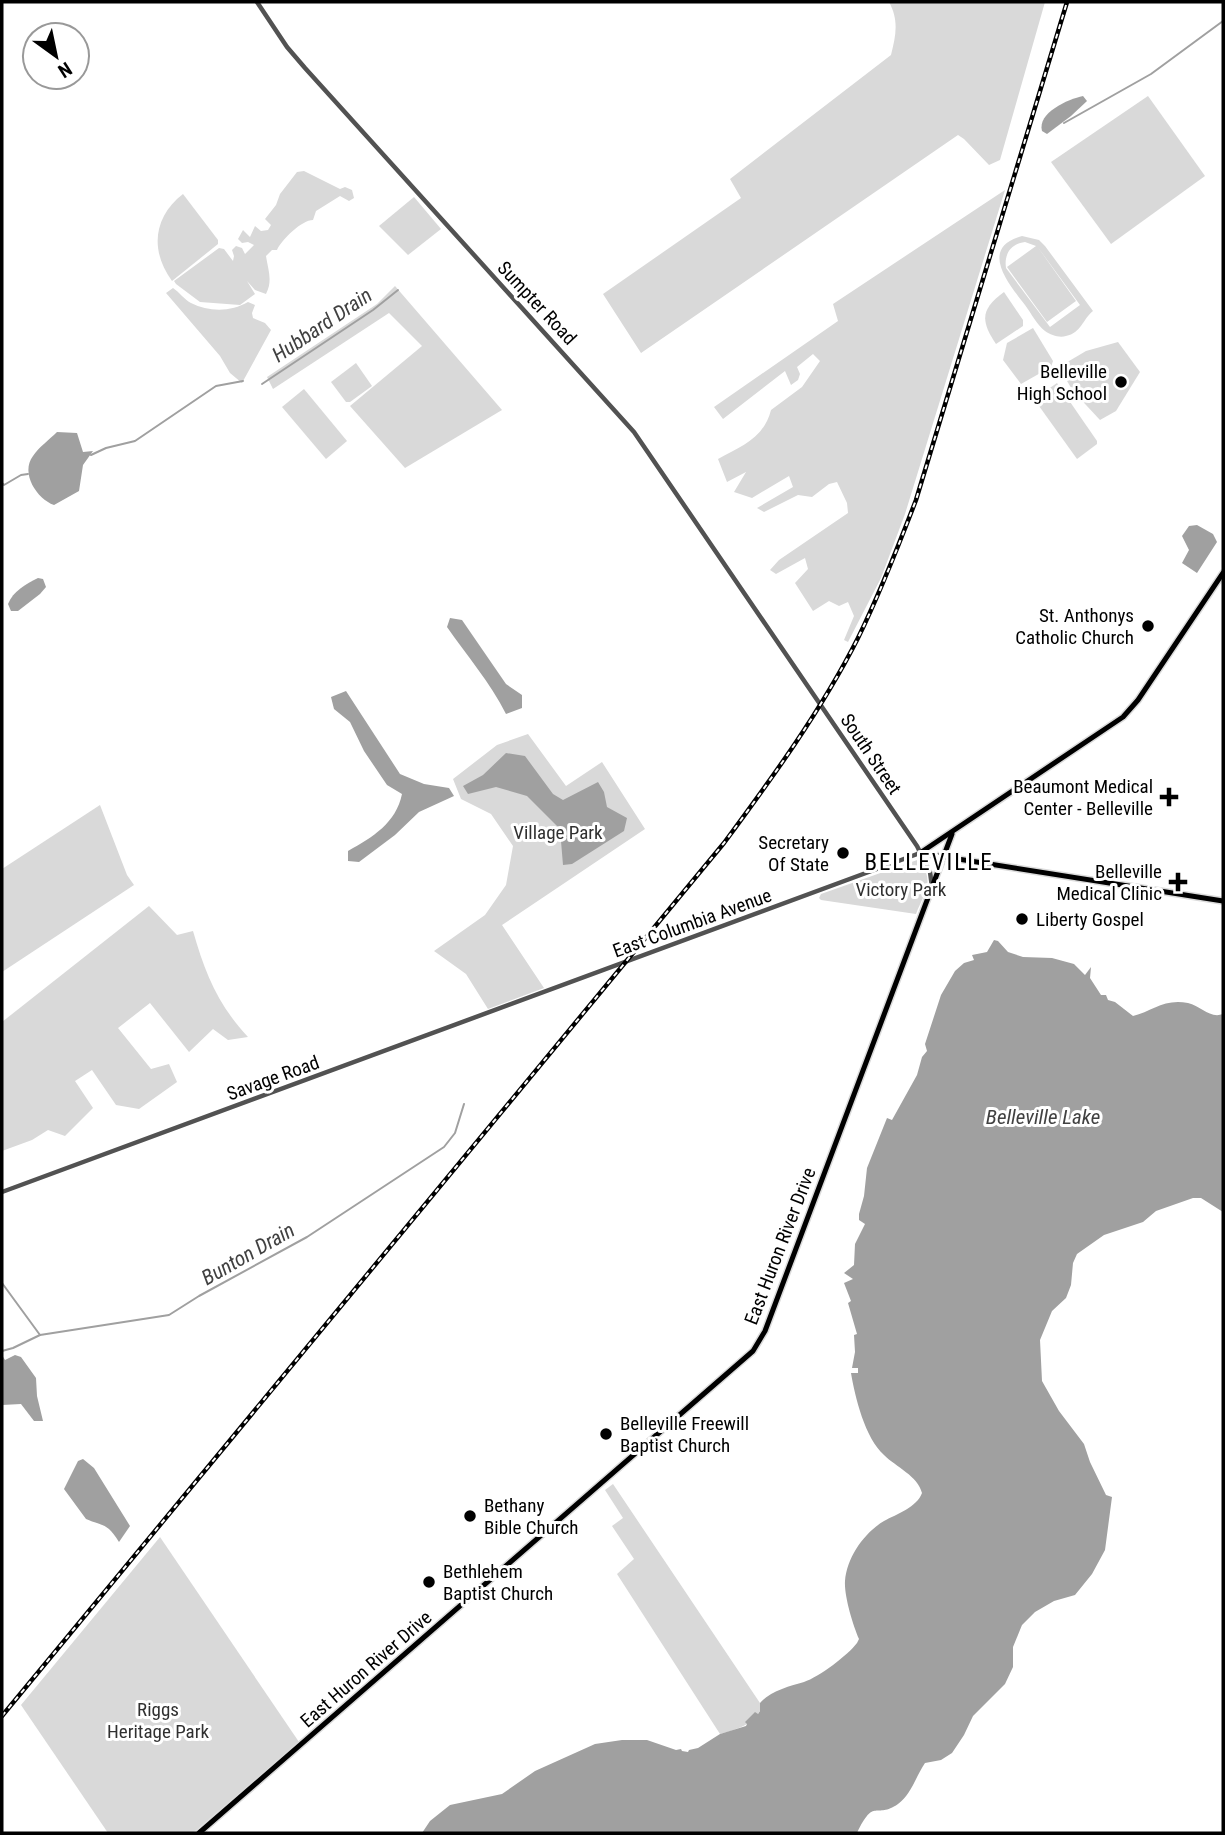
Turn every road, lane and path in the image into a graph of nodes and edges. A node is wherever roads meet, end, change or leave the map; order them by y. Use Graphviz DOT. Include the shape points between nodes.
graph roads {
  1 [pos="257,2"];
  2 [pos="1223,573"];
  3 [pos="777,640"];
  4 [pos="952,834"];
  5 [pos="920,853"];
  6 [pos="943,856"];
  7 [pos="932,887"];
  8 [pos="1223,901"];
  9 [pos="553,989"];
  10 [pos="2,1192"];
  11 [pos="199,1833"];
  1 -- 3 [label="street, Sumpter Road" via="305,68 635,432"];
  2 -- 4 [label="main road" via="1130,710"];
  3 -- 5 [label="street, South Street"];
  4 -- 5 [label="main road"];
  4 -- 6 [label="main road, East Huron River Drive"];
  5 -- 6 [label="main road"];
  5 -- 7 [label="street, South Street"];
  5 -- 9 [label="street, East Columbia Avenue"];
  6 -- 7 [label="main road, East Huron River Drive"];
  6 -- 8 [label="main road"];
  7 -- 11 [label="main road, East Huron River Drive" via="769,1322 753,1351"];
  9 -- 10 [label="street, Savage Road"];
}
